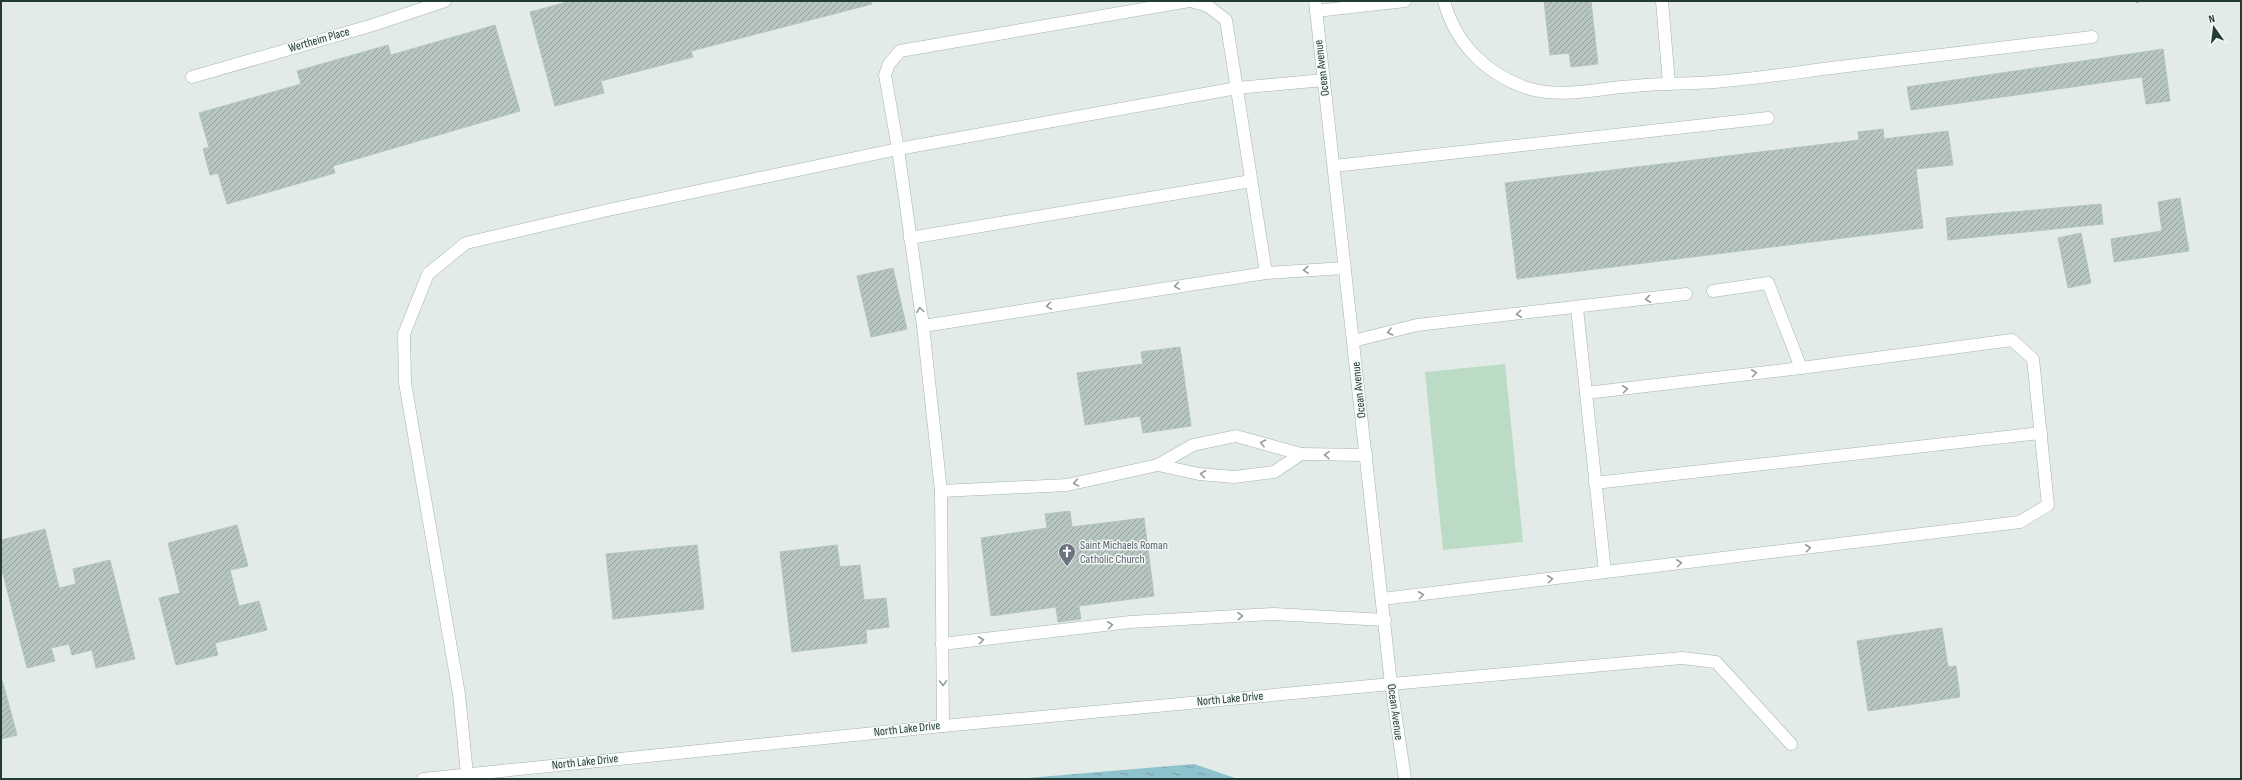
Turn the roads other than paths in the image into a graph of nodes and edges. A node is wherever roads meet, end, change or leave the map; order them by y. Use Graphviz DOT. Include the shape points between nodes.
graph roads {
  1 [pos="445,1"];
  2 [pos="1190,1"];
  3 [pos="1405,1"];
  4 [pos="1444,1"];
  5 [pos="1662,1"];
  6 [pos="1315,6"];
  7 [pos="2092,37"];
  8 [pos="192,77"];
  9 [pos="1324,80"];
  10 [pos="1669,84"];
  11 [pos="1237,88"];
  12 [pos="1768,118"];
  13 [pos="898,149"];
  14 [pos="1334,166"];
  15 [pos="1251,181"];
  16 [pos="910,238"];
  17 [pos="1345,268"];
  18 [pos="1266,272"];
  19 [pos="1714,291"];
  20 [pos="1686,294"];
  21 [pos="1577,308"];
  22 [pos="923,326"];
  23 [pos="1353,341"];
  24 [pos="1801,368"];
  25 [pos="1586,394"];
  26 [pos="2041,433"];
  27 [pos="1301,454"];
  28 [pos="1366,456"];
  29 [pos="1158,465"];
  30 [pos="1595,483"];
  31 [pos="941,491"];
  32 [pos="1605,572"];
  33 [pos="1382,599"];
  34 [pos="1385,620"];
  35 [pos="942,644"];
  36 [pos="1391,684"];
  37 [pos="943,726"];
  38 [pos="1790,744"];
  39 [pos="467,774"];
  40 [pos="423,779"];
  41 [pos="1405,779"];
  1 -- 8 [label="street, Wertheim Place"];
  2 -- 11 [label="street" via="1208,6 1226,20"];
  2 -- 13 [label="street" via="900,51 889,64 885,75"];
  3 -- 6 [label="street"];
  4 -- 10 [label="street" via="1458,36 1473,55 1499,75 1528,88 1555,92 1586,92"];
  5 -- 10 [label="street"];
  6 -- 9 [label="street, Ocean Avenue"];
  7 -- 10 [label="street" via="1714,82"];
  9 -- 11 [label="street"];
  9 -- 14 [label="street, Ocean Avenue"];
  11 -- 13 [label="street"];
  11 -- 15 [label="street"];
  12 -- 14 [label="street"];
  13 -- 16 [label="street"];
  13 -- 39 [label="street" via="608,210 466,243 428,274 404,334 405,383 459,694"];
  14 -- 17 [label="street, Ocean Avenue"];
  15 -- 16 [label="street"];
  15 -- 18 [label="street"];
  22 -- 16 [label="street, one-way"];
  17 -- 18 [label="street, one-way"];
  17 -- 23 [label="street, Ocean Avenue"];
  18 -- 22 [label="street, one-way"];
  19 -- 24 [label="street" via="1768,283"];
  20 -- 21 [label="street, one-way"];
  21 -- 23 [label="street, one-way" via="1417,325"];
  21 -- 25 [label="street"];
  22 -- 31 [label="street"];
  23 -- 28 [label="street, Ocean Avenue"];
  25 -- 24 [label="street, one-way"];
  24 -- 26 [label="street" via="2012,340 2033,359"];
  25 -- 30 [label="street"];
  26 -- 30 [label="street"];
  32 -- 26 [label="street, one-way" via="2020,522 2048,505"];
  28 -- 27 [label="street, one-way"];
  27 -- 29 [label="street, one-way" via="1274,472 1234,477 1200,474"];
  27 -- 29 [label="street, one-way" via="1236,436 1193,445"];
  28 -- 33 [label="street, Ocean Avenue"];
  29 -- 31 [label="street, one-way" via="1067,484"];
  30 -- 32 [label="street"];
  31 -- 35 [label="street"];
  33 -- 32 [label="street, one-way"];
  33 -- 34 [label="street, Ocean Avenue"];
  35 -- 34 [label="street, one-way" via="1130,622 1274,614"];
  34 -- 36 [label="street, Ocean Avenue"];
  35 -- 37 [label="street, one-way"];
  36 -- 37 [label="street, North Lake Drive"];
  36 -- 38 [label="street, North Lake Drive" via="1682,658 1716,662"];
  36 -- 41 [label="street, Ocean Avenue"];
  37 -- 39 [label="street, North Lake Drive"];
  39 -- 40 [label="street, North Lake Drive"];
}
